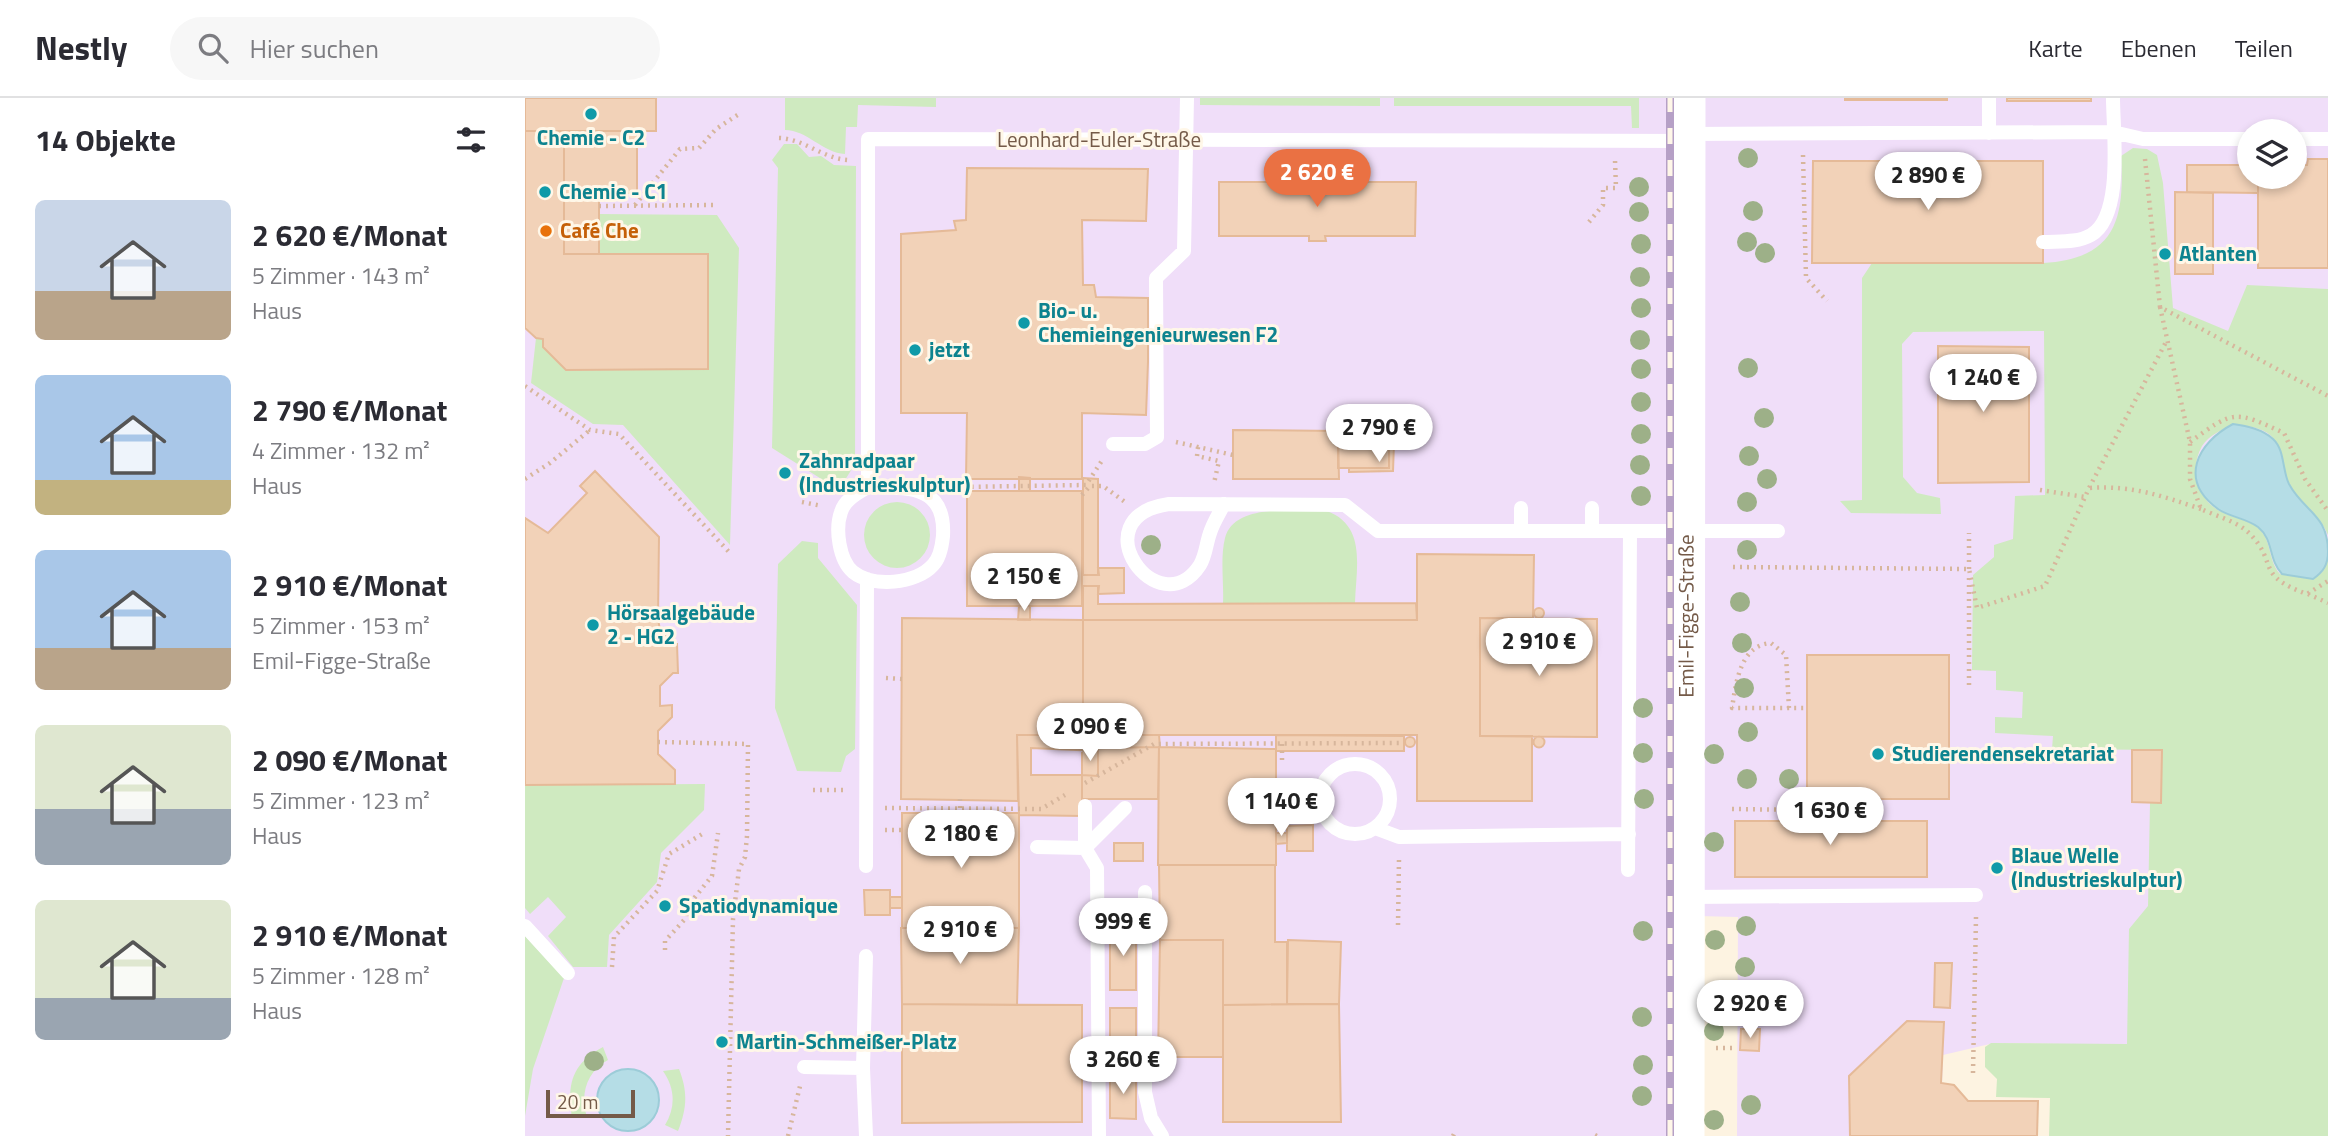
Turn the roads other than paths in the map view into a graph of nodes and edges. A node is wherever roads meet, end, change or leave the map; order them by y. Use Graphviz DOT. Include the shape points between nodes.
graph roads {
  1 [pos="1187,98"];
  2 [pos="1687,98"];
  3 [pos="1989,98"];
  4 [pos="2113,98"];
  5 [pos="2113,132"];
  6 [pos="1989,133"];
  7 [pos="1687,138"];
  8 [pos="2237,139"];
  9 [pos="2307,139"];
  10 [pos="2328,139"];
  11 [pos="1187,140"];
  12 [pos="2043,242"];
  13 [pos="1113,444"];
  14 [pos="868,487"];
  15 [pos="1224,504"];
  16 [pos="1521,508"];
  17 [pos="1592,508"];
  18 [pos="1521,530"];
  19 [pos="1592,531"];
  20 [pos="1630,531"];
  21 [pos="1778,531"];
  22 [pos="1687,532"];
  23 [pos="867,579"];
  24 [pos="1282,785"];
  25 [pos="1086,806"];
  26 [pos="1322,807"];
  27 [pos="1125,808"];
  28 [pos="1375,828"];
  29 [pos="1629,834"];
  30 [pos="1037,847"];
  31 [pos="1085,848"];
  32 [pos="866,866"];
  33 [pos="1628,870"];
  34 [pos="1145,892"];
  35 [pos="1976,895"];
  36 [pos="1686,897"];
  37 [pos="525,926"];
  38 [pos="866,956"];
  39 [pos="568,973"];
  40 [pos="804,1067"];
  41 [pos="863,1068"];
  42 [pos="866,1136"];
  43 [pos="1099,1136"];
  44 [pos="1162,1136"];
  45 [pos="1686,1136"];
  1 -- 11 [label="lane"];
  2 -- 7 [label="street, Emil-Figge-Straße"];
  3 -- 6 [label="lane"];
  4 -- 5 [label="lane"];
  5 -- 6 [label="lane, Leonhard-Euler-Straße"];
  5 -- 8 [label="lane, Leonhard-Euler-Straße" via="2143,139"];
  5 -- 12 [label="lane" via="2113,184 2105,219 2094,233 2079,240"];
  6 -- 7 [label="lane, Leonhard-Euler-Straße"];
  7 -- 11 [label="lane, Leonhard-Euler-Straße"];
  7 -- 22 [label="street, Emil-Figge-Straße"];
  9 -- 10 [label="lane"];
  11 -- 13 [label="lane" via="1184,251 1156,278 1157,438 1145,444"];
  11 -- 14 [label="lane, Leonhard-Euler-Straße" via="868,139"];
  14 -- 23 [label="lane" via="853,495 841,510 840,528 841,553 852,571"];
  14 -- 23 [label="lane" via="932,496 941,509 943,529 937,561 927,572 911,579"];
  15 -- 15 [label="lane" via="1200,565 1191,574 1168,583 1144,575 1129,553 1128,538 1141,513 1169,504"];
  15 -- 18 [label="lane" via="1345,505 1378,531"];
  16 -- 18 [label="lane"];
  17 -- 19 [label="lane"];
  18 -- 19 [label="lane"];
  19 -- 20 [label="lane"];
  20 -- 22 [label="lane"];
  20 -- 29 [label="lane"];
  21 -- 22 [label="lane"];
  22 -- 36 [label="street, Emil-Figge-Straße"];
  23 -- 32 [label="lane"];
  24 -- 26 [label="lane"];
  25 -- 31 [label="lane"];
  26 -- 28 [label="lane" via="1333,826 1346,833 1361,834"];
  26 -- 28 [label="lane" via="1322,789 1332,773 1349,764 1368,766 1383,777 1390,795 1387,814"];
  27 -- 31 [label="lane"];
  28 -- 29 [label="lane" via="1399,837"];
  29 -- 33 [label="lane"];
  30 -- 31 [label="lane"];
  31 -- 43 [label="lane" via="1097,868"];
  34 -- 44 [label="lane" via="1145,1092 1151,1118"];
  35 -- 36 [label="lane"];
  36 -- 45 [label="street, Emil-Figge-Straße"];
  37 -- 39 [label="lane"];
  38 -- 41 [label="lane"];
  40 -- 41 [label="lane"];
  41 -- 42 [label="lane"];
}
